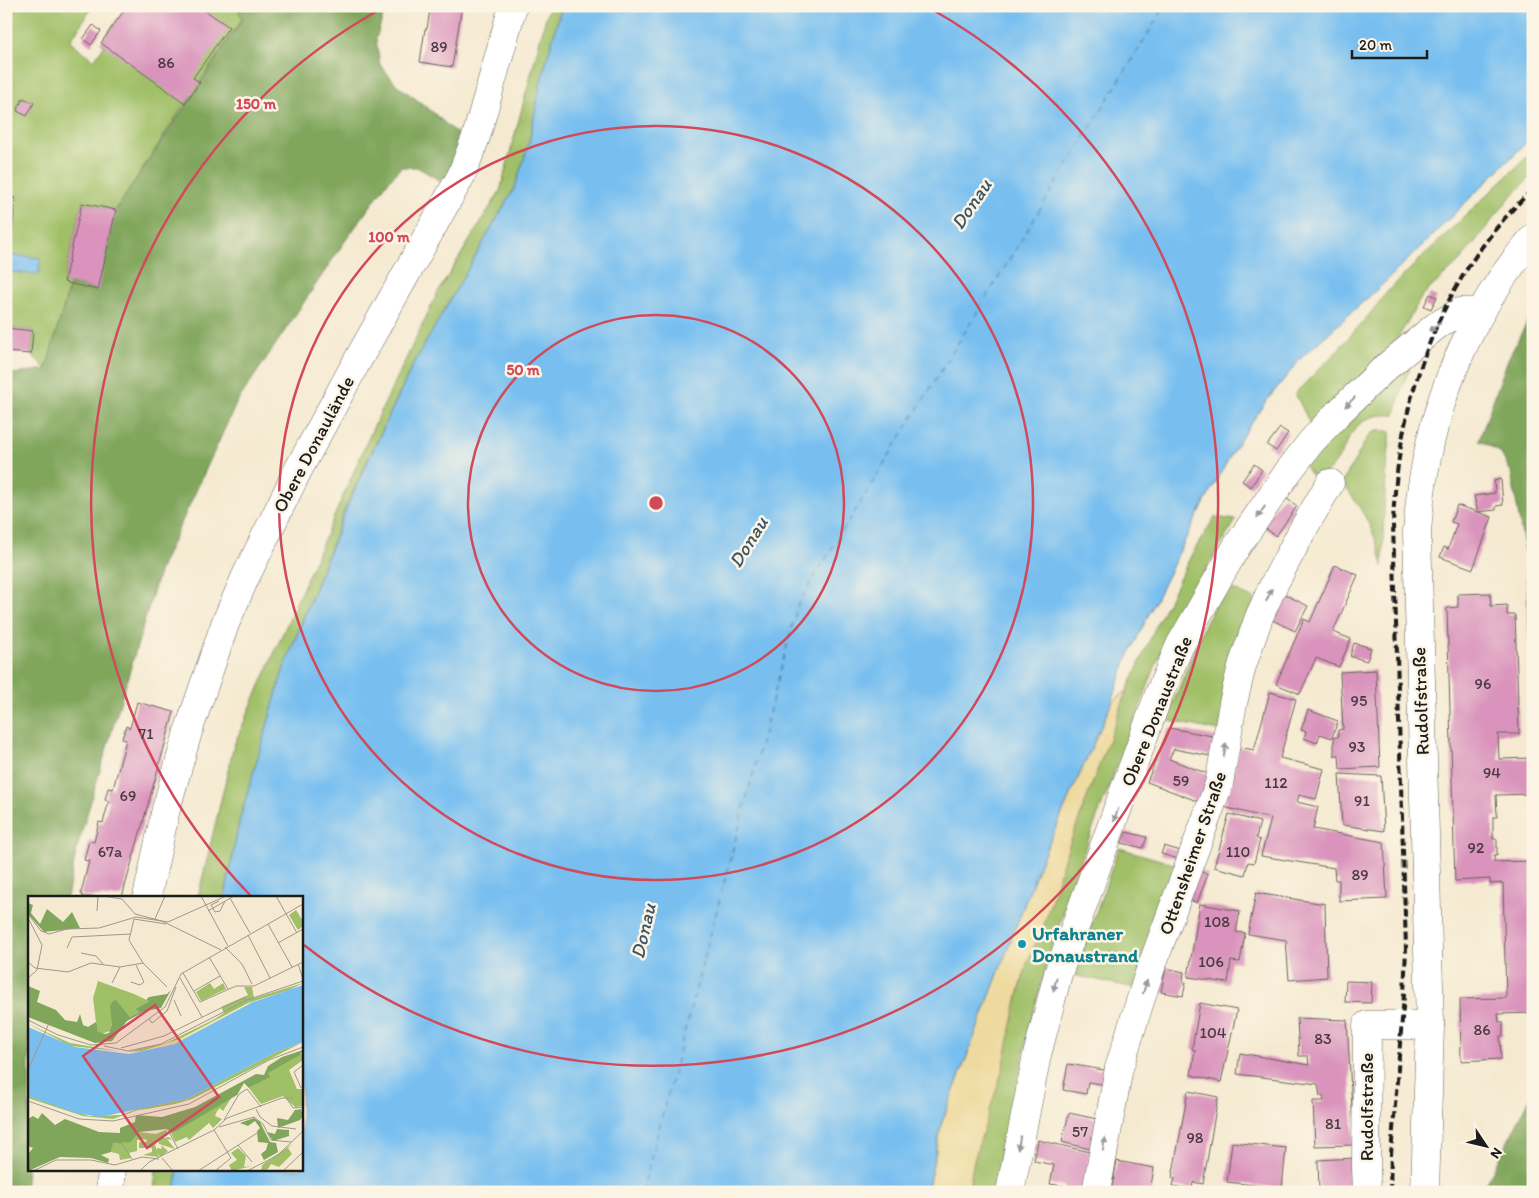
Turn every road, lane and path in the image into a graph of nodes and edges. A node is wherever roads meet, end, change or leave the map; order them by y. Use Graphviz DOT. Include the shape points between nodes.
graph roads {
  1 [pos="513,6"];
  2 [pos="1533,238"];
  3 [pos="1482,311"];
  4 [pos="1288,472"];
  5 [pos="147,896"];
  6 [pos="1430,1025"];
  7 [pos="112,1170"];
  8 [pos="110,1192"];
  9 [pos="1010,1192"];
  10 [pos="1096,1192"];
  11 [pos="1367,1192"];
  12 [pos="1425,1192"];
  1 -- 5 [label="street, Obere Donaulände" via="476,136 461,176 298,470 225,624 188,732"];
  2 -- 3 [label="street, Rudolfstraße"];
  3 -- 4 [label="street, Obere Donaustraße, one-way" via="1460,312 1451,316 1411,345 1336,415"];
  3 -- 6 [label="street, Rudolfstraße" via="1449,380 1434,426 1417,531"];
  4 -- 9 [label="street, Obere Donaustraße, one-way" via="1237,546 1203,603 1159,694 1058,974 1037,1054"];
  10 -- 4 [label="street, Ottensheimer Straße, one-way" via="1119,1068 1148,976 1219,784 1242,666 1274,584 1326,489"];
  6 -- 11 [label="street, Rudolfstraße" via="1367,1025"];
  6 -- 12 [label="street, Rudolfstraße"];
  7 -- 8 [label="street"];
}
